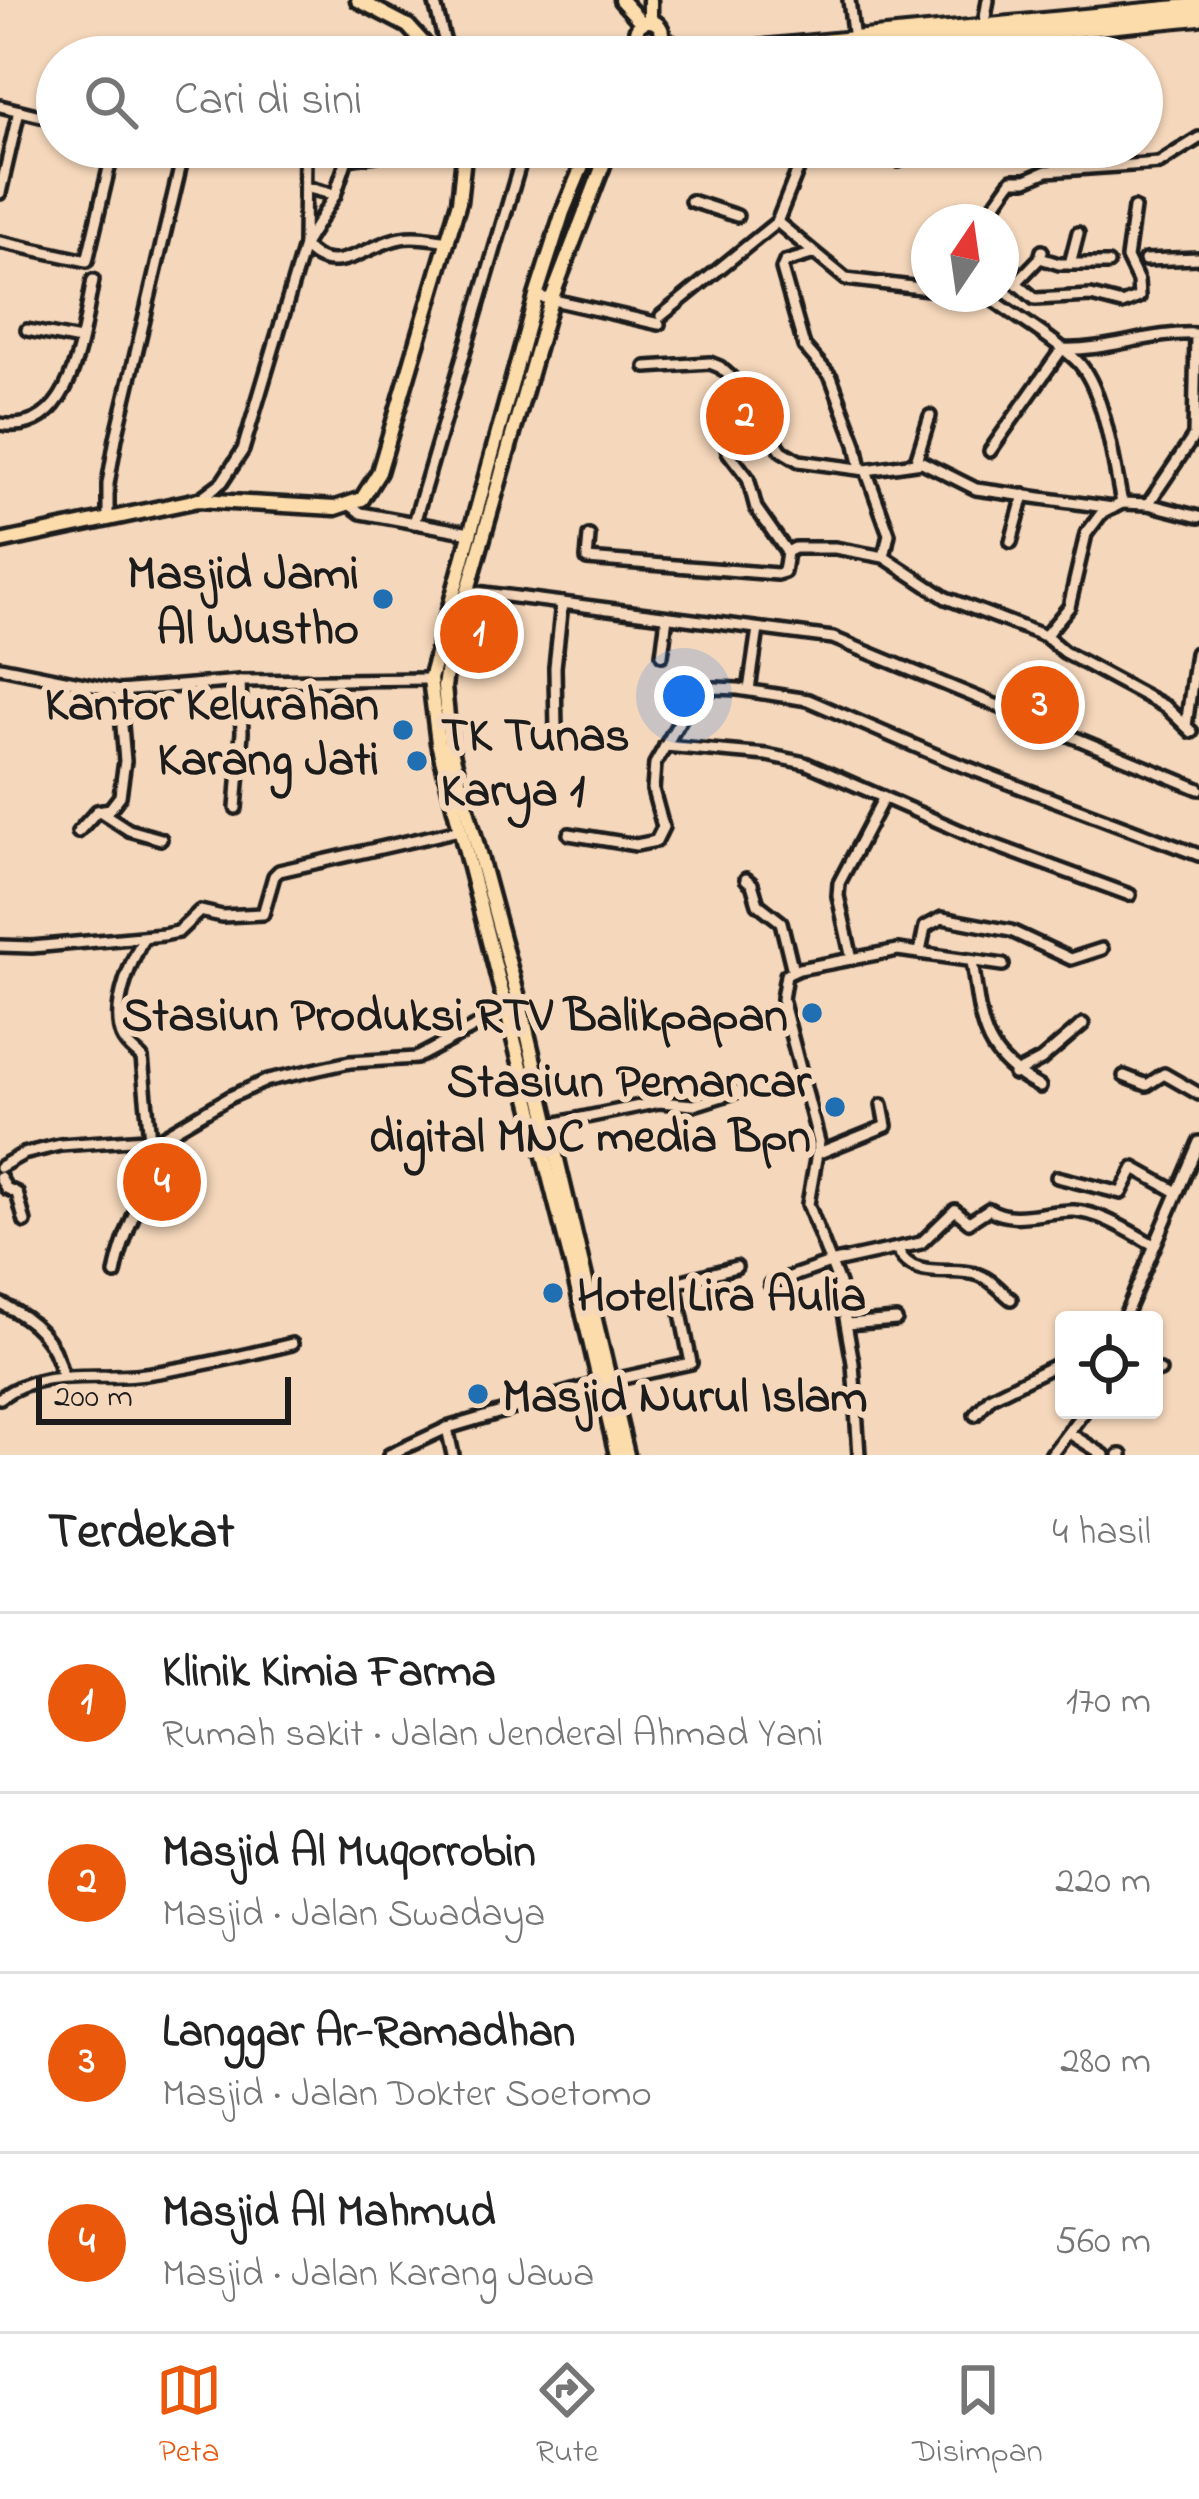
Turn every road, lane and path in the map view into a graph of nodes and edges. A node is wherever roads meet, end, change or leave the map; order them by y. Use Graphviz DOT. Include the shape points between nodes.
graph roads {
  1 [pos="358,0"];
  2 [pos="434,0"];
  3 [pos="621,0"];
  4 [pos="650,0"];
  5 [pos="849,0"];
  6 [pos="988,0"];
  7 [pos="1095,0"];
  8 [pos="1199,6"];
  9 [pos="1199,16"];
  10 [pos="1092,23"];
  11 [pos="643,25"];
  12 [pos="983,29"];
  13 [pos="417,36"];
  14 [pos="443,36"];
  15 [pos="639,36"];
  16 [pos="642,36"];
  17 [pos="660,36"];
  18 [pos="854,36"];
  19 [pos="901,36"];
  20 [pos="977,36"];
  21 [pos="0,106"];
  22 [pos="19,111"];
  23 [pos="36,115"];
  24 [pos="1199,138"];
  25 [pos="1163,160"];
  26 [pos="109,168"];
  27 [pos="180,168"];
  28 [pos="306,168"];
  29 [pos="344,168"];
  30 [pos="464,168"];
  31 [pos="519,168"];
  32 [pos="581,168"];
  33 [pos="602,168"];
  34 [pos="799,168"];
  35 [pos="1089,168"];
  36 [pos="305,187"];
  37 [pos="0,193"];
  38 [pos="335,195"];
  39 [pos="691,201"];
  40 [pos="995,204"];
  41 [pos="1134,208"];
  42 [pos="736,216"];
  43 [pos="777,222"];
  44 [pos="1078,233"];
  45 [pos="449,241"];
  46 [pos="0,242"];
  47 [pos="304,246"];
  48 [pos="812,254"];
  49 [pos="1199,257"];
  50 [pos="1144,260"];
  51 [pos="1070,264"];
  52 [pos="1108,264"];
  53 [pos="94,280"];
  54 [pos="1019,280"];
  55 [pos="911,287"];
  56 [pos="1019,290"];
  57 [pos="536,296"];
  58 [pos="551,300"];
  59 [pos="1010,312"];
  60 [pos="27,330"];
  61 [pos="80,340"];
  62 [pos="1062,350"];
  63 [pos="646,367"];
  64 [pos="720,409"];
  65 [pos="930,416"];
  66 [pos="0,424"];
  67 [pos="1197,435"];
  68 [pos="990,451"];
  69 [pos="916,461"];
  70 [pos="863,470"];
  71 [pos="1024,495"];
  72 [pos="365,496"];
  73 [pos="198,500"];
  74 [pos="349,504"];
  75 [pos="1148,504"];
  76 [pos="1118,506"];
  77 [pos="329,507"];
  78 [pos="1199,517"];
  79 [pos="108,518"];
  80 [pos="414,523"];
  81 [pos="470,533"];
  82 [pos="590,536"];
  83 [pos="0,542"];
  84 [pos="1012,542"];
  85 [pos="787,552"];
  86 [pos="884,557"];
  87 [pos="469,591"];
  88 [pos="562,603"];
  89 [pos="667,617"];
  90 [pos="758,628"];
  91 [pos="1045,636"];
  92 [pos="1196,653"];
  93 [pos="662,655"];
  94 [pos="0,667"];
  95 [pos="430,679"];
  96 [pos="240,681"];
  97 [pos="749,690"];
  98 [pos="119,691"];
  99 [pos="556,734"];
  100 [pos="665,746"];
  101 [pos="109,772"];
  102 [pos="123,772"];
  103 [pos="1199,789"];
  104 [pos="884,799"];
  105 [pos="236,808"];
  106 [pos="101,812"];
  107 [pos="459,830"];
  108 [pos="78,832"];
  109 [pos="569,834"];
  110 [pos="160,838"];
  111 [pos="1199,855"];
  112 [pos="746,879"];
  113 [pos="1130,895"];
  114 [pos="144,937"];
  115 [pos="0,946"];
  116 [pos="1102,950"];
  117 [pos="920,952"];
  118 [pos="852,959"];
  119 [pos="973,961"];
  120 [pos="1003,965"];
  121 [pos="793,971"];
  122 [pos="507,1010"];
  123 [pos="1083,1024"];
  124 [pos="1013,1073"];
  125 [pos="1124,1076"];
  126 [pos="1040,1088"];
  127 [pos="745,1089"];
  128 [pos="1199,1094"];
  129 [pos="882,1105"];
  130 [pos="548,1125"];
  131 [pos="155,1138"];
  132 [pos="1199,1142"];
  133 [pos="819,1153"];
  134 [pos="0,1167"];
  135 [pos="0,1177"];
  136 [pos="1057,1177"];
  137 [pos="1178,1192"];
  138 [pos="25,1222"];
  139 [pos="1154,1245"];
  140 [pos="898,1250"];
  141 [pos="830,1263"];
  142 [pos="736,1267"];
  143 [pos="115,1274"];
  144 [pos="770,1284"];
  145 [pos="1011,1299"];
  146 [pos="2,1304"];
  147 [pos="1128,1311"];
  148 [pos="896,1319"];
  149 [pos="847,1324"];
  150 [pos="292,1344"];
  151 [pos="1055,1365"];
  152 [pos="62,1374"];
  153 [pos="605,1382"];
  154 [pos="0,1398"];
  155 [pos="975,1415"];
  156 [pos="1079,1419"];
  157 [pos="447,1427"];
  158 [pos="1070,1433"];
  159 [pos="389,1455"];
  160 [pos="453,1455"];
  161 [pos="616,1455"];
  162 [pos="627,1455"];
  163 [pos="859,1455"];
  164 [pos="1051,1455"];
  165 [pos="1104,1455"];
  1 -- 13 [label="main road"];
  2 -- 14 [label="street"];
  3 -- 11 [label="main road"];
  4 -- 11 [label="main road"];
  5 -- 18 [label="street"];
  6 -- 12 [label="street"];
  7 -- 10 [label="street"];
  8 -- 10 [label="highway"];
  9 -- 10 [label="highway"];
  10 -- 12 [label="highway"];
  10 -- 20 [label="highway"];
  11 -- 15 [label="main road"];
  11 -- 16 [label="main road"];
  11 -- 17 [label="main road" via="660,27"];
  12 -- 19 [label="highway"];
  21 -- 22 [label="street"];
  22 -- 23 [label="street"];
  22 -- 37 [label="street"];
  24 -- 25 [label="street"];
  26 -- 46 [label="street" via="87,261"];
  27 -- 79 [label="street" via="116,438"];
  28 -- 36 [label="street"];
  29 -- 38 [label="street"];
  30 -- 45 [label="main road"];
  31 -- 80 [label="street"];
  32 -- 57 [label="main road"];
  33 -- 58 [label="main road"];
  34 -- 43 [label="street"];
  35 -- 40 [label="street" via="1012,180"];
  36 -- 38 [label="street"];
  36 -- 47 [label="street"];
  38 -- 47 [label="street"];
  39 -- 42 [label="street"];
  41 -- 56 [label="street" via="1127,258 1139,285 1133,302 1043,302"];
  43 -- 48 [label="street"];
  43 -- 58 [label="street" via="660,320"];
  44 -- 51 [label="street"];
  45 -- 47 [label="street" via="398,238 340,260"];
  45 -- 72 [label="main road"];
  47 -- 73 [label="street" via="244,450"];
  48 -- 55 [label="street" via="850,280"];
  48 -- 70 [label="street" via="782,269 804,346 831,377"];
  49 -- 50 [label="street"];
  51 -- 52 [label="street"];
  51 -- 54 [label="street" via="1041,255"];
  53 -- 61 [label="street"];
  57 -- 58 [label="street"];
  57 -- 81 [label="main road"];
  58 -- 87 [label="main road"];
  59 -- 62 [label="street"];
  60 -- 61 [label="street"];
  61 -- 66 [label="street" via="70,383 52,406 17,427"];
  62 -- 67 [label="street" via="1196,334"];
  62 -- 68 [label="street"];
  62 -- 76 [label="street" via="1088,374"];
  63 -- 70 [label="street" via="716,364 787,455"];
  64 -- 85 [label="street" via="728,452"];
  65 -- 69 [label="street"];
  67 -- 75 [label="street"];
  69 -- 70 [label="street"];
  69 -- 71 [label="street" via="969,487"];
  70 -- 86 [label="street" via="887,528"];
  71 -- 76 [label="street"];
  71 -- 84 [label="street"];
  72 -- 74 [label="main road"];
  72 -- 77 [label="main road"];
  73 -- 77 [label="main road"];
  73 -- 79 [label="main road"];
  74 -- 77 [label="main road"];
  74 -- 80 [label="street"];
  75 -- 76 [label="street"];
  75 -- 78 [label="street"];
  76 -- 91 [label="street" via="1086,534 1069,607"];
  79 -- 83 [label="main road"];
  80 -- 81 [label="street"];
  81 -- 95 [label="main road"];
  82 -- 85 [label="street" via="586,559 605,563 777,574"];
  85 -- 86 [label="street" via="835,548"];
  86 -- 91 [label="street" via="946,598"];
  87 -- 88 [label="street"];
  87 -- 130 [label="main road" via="444,687 450,746"];
  88 -- 89 [label="street"];
  88 -- 99 [label="street"];
  89 -- 90 [label="street"];
  89 -- 93 [label="street"];
  90 -- 97 [label="street"];
  90 -- 103 [label="street" via="833,638"];
  91 -- 92 [label="street" via="1166,707 1189,729"];
  94 -- 98 [label="street"];
  95 -- 96 [label="street"];
  95 -- 107 [label="main road"];
  96 -- 98 [label="street"];
  96 -- 105 [label="street"];
  97 -- 100 [label="street" via="715,688 698,697"];
  97 -- 111 [label="street" via="808,700"];
  98 -- 102 [label="street"];
  100 -- 104 [label="street" via="805,763"];
  100 -- 109 [label="street" via="653,772 663,822 656,841"];
  101 -- 102 [label="street"];
  102 -- 106 [label="street" via="120,796"];
  104 -- 113 [label="street"];
  104 -- 118 [label="street" via="839,883"];
  106 -- 108 [label="street"];
  106 -- 110 [label="street"];
  107 -- 114 [label="street" via="292,866 274,876 263,914 200,911 178,932"];
  107 -- 122 [label="main road"];
  112 -- 121 [label="street" via="758,904 781,922"];
  114 -- 115 [label="street"];
  114 -- 131 [label="street" via="125,984 119,1029 142,1058"];
  116 -- 117 [label="street" via="1071,959 1011,931 942,917 925,927"];
  117 -- 118 [label="street"];
  117 -- 119 [label="street"];
  118 -- 121 [label="street"];
  119 -- 120 [label="street"];
  119 -- 124 [label="street" via="986,1040"];
  121 -- 133 [label="street" via="782,999"];
  122 -- 131 [label="street" via="416,1058 350,1061 268,1080"];
  122 -- 153 [label="main road"];
  123 -- 124 [label="street"];
  124 -- 126 [label="street"];
  125 -- 128 [label="street" via="1147,1084 1164,1073"];
  127 -- 130 [label="street" via="694,1105 659,1102"];
  129 -- 133 [label="street" via="886,1126"];
  130 -- 153 [label="main road"];
  131 -- 134 [label="street" via="60,1144"];
  131 -- 143 [label="street"];
  132 -- 137 [label="street"];
  133 -- 141 [label="street" via="808,1204"];
  135 -- 138 [label="street" via="17,1193"];
  136 -- 137 [label="street" via="1121,1193 1134,1168"];
  137 -- 139 [label="street"];
  139 -- 140 [label="street" via="1086,1213 1002,1217 989,1209 969,1222 955,1210 921,1244"];
  139 -- 147 [label="street"];
  140 -- 141 [label="street"];
  140 -- 145 [label="street" via="908,1265 980,1275"];
  141 -- 144 [label="street"];
  141 -- 149 [label="street"];
  142 -- 153 [label="street" via="675,1283 691,1363"];
  146 -- 152 [label="street" via="44,1331"];
  148 -- 149 [label="street"];
  149 -- 163 [label="street"];
  150 -- 152 [label="street" via="128,1377"];
  151 -- 155 [label="street" via="991,1397"];
  152 -- 154 [label="street"];
  153 -- 157 [label="street"];
  153 -- 161 [label="main road"];
  153 -- 162 [label="main road"];
  156 -- 158 [label="street"];
  157 -- 159 [label="street"];
  157 -- 160 [label="street"];
  158 -- 164 [label="street"];
  158 -- 165 [label="street"];
}
